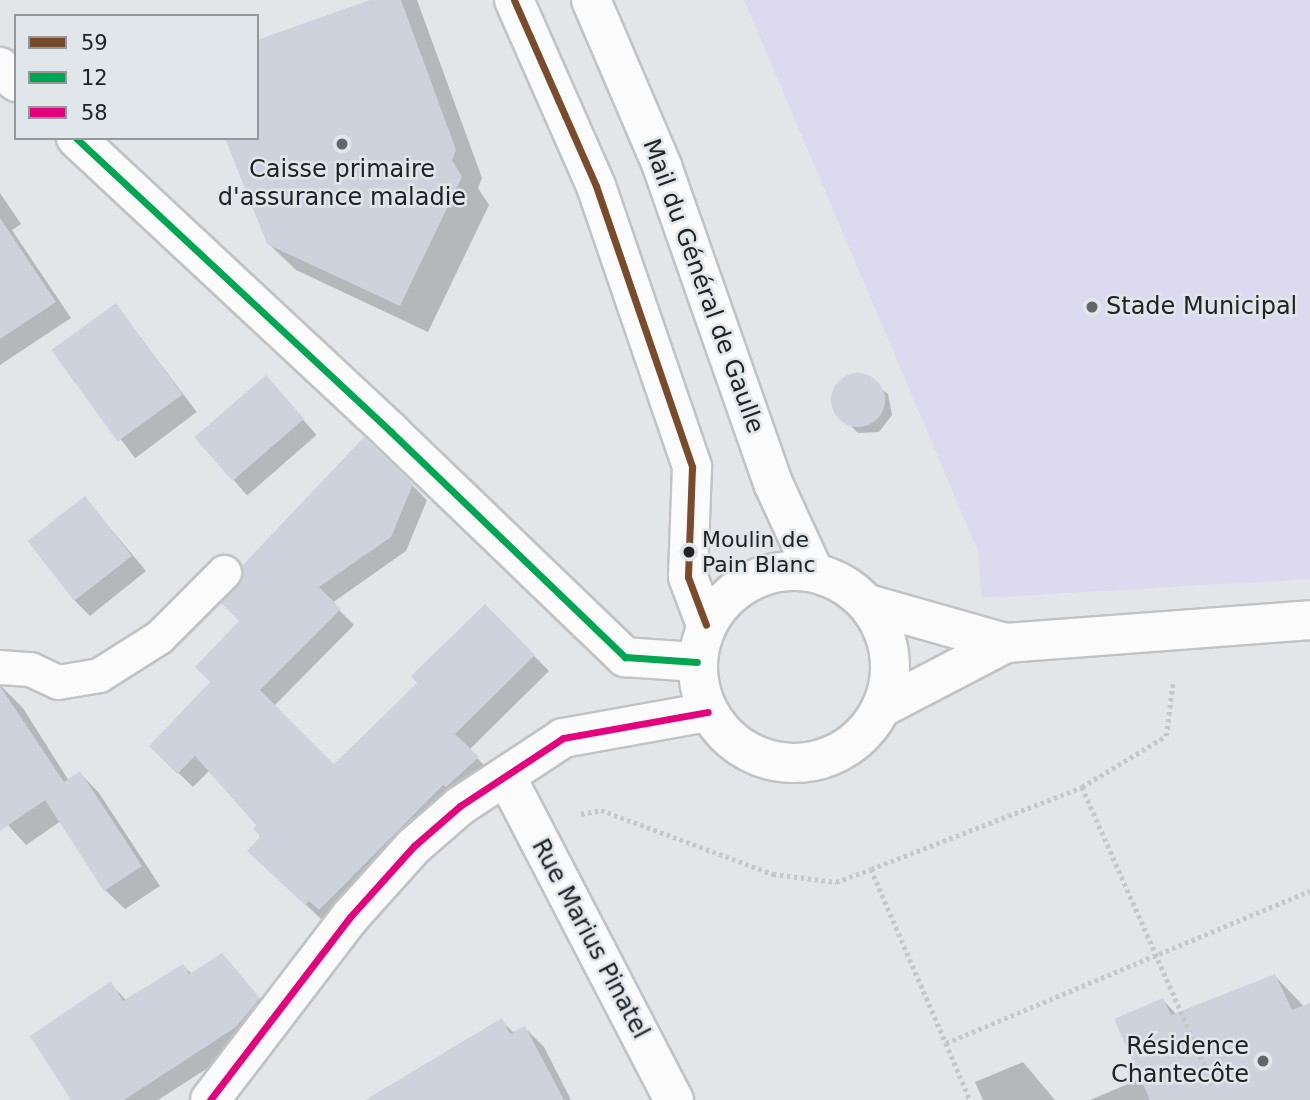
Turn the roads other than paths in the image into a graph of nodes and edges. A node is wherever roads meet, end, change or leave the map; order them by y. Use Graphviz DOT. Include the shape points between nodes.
graph roads {
  1 [pos="514,0"];
  2 [pos="591,0"];
  3 [pos="0,67"];
  4 [pos="14,80"];
  5 [pos="78,140"];
  6 [pos="224,572"];
  7 [pos="814,572"];
  8 [pos="868,604"];
  9 [pos="1310,620"];
  10 [pos="706,625"];
  11 [pos="1006,643"];
  12 [pos="697,662"];
  13 [pos="0,667"];
  14 [pos="881,709"];
  15 [pos="708,712"];
  16 [pos="507,778"];
  17 [pos="210,1100"];
  18 [pos="674,1100"];
  1 -- 10 [label="street" via="596,186 692,467 688,577"];
  2 -- 7 [label="street, Mail du Général de Gaulle" via="662,166 773,482"];
  3 -- 4 [label="street"];
  5 -- 12 [label="street" via="625,657"];
  6 -- 13 [label="lane" via="159,637 99,675 58,682 30,669"];
  7 -- 8 [label="street" via="835,578"];
  7 -- 10 [label="street" via="782,570 751,580 724,599"];
  8 -- 11 [label="street"];
  8 -- 14 [label="street" via="883,628 890,655"];
  9 -- 11 [label="street"];
  10 -- 12 [label="street"];
  11 -- 14 [label="street"];
  12 -- 15 [label="street"];
  14 -- 15 [label="street" via="864,733 840,752 811,763 781,763 751,754 727,737"];
  15 -- 16 [label="street" via="563,738"];
  16 -- 17 [label="street" via="460,806 414,846 350,918"];
  16 -- 18 [label="street, Rue Marius Pinatel"];
}
